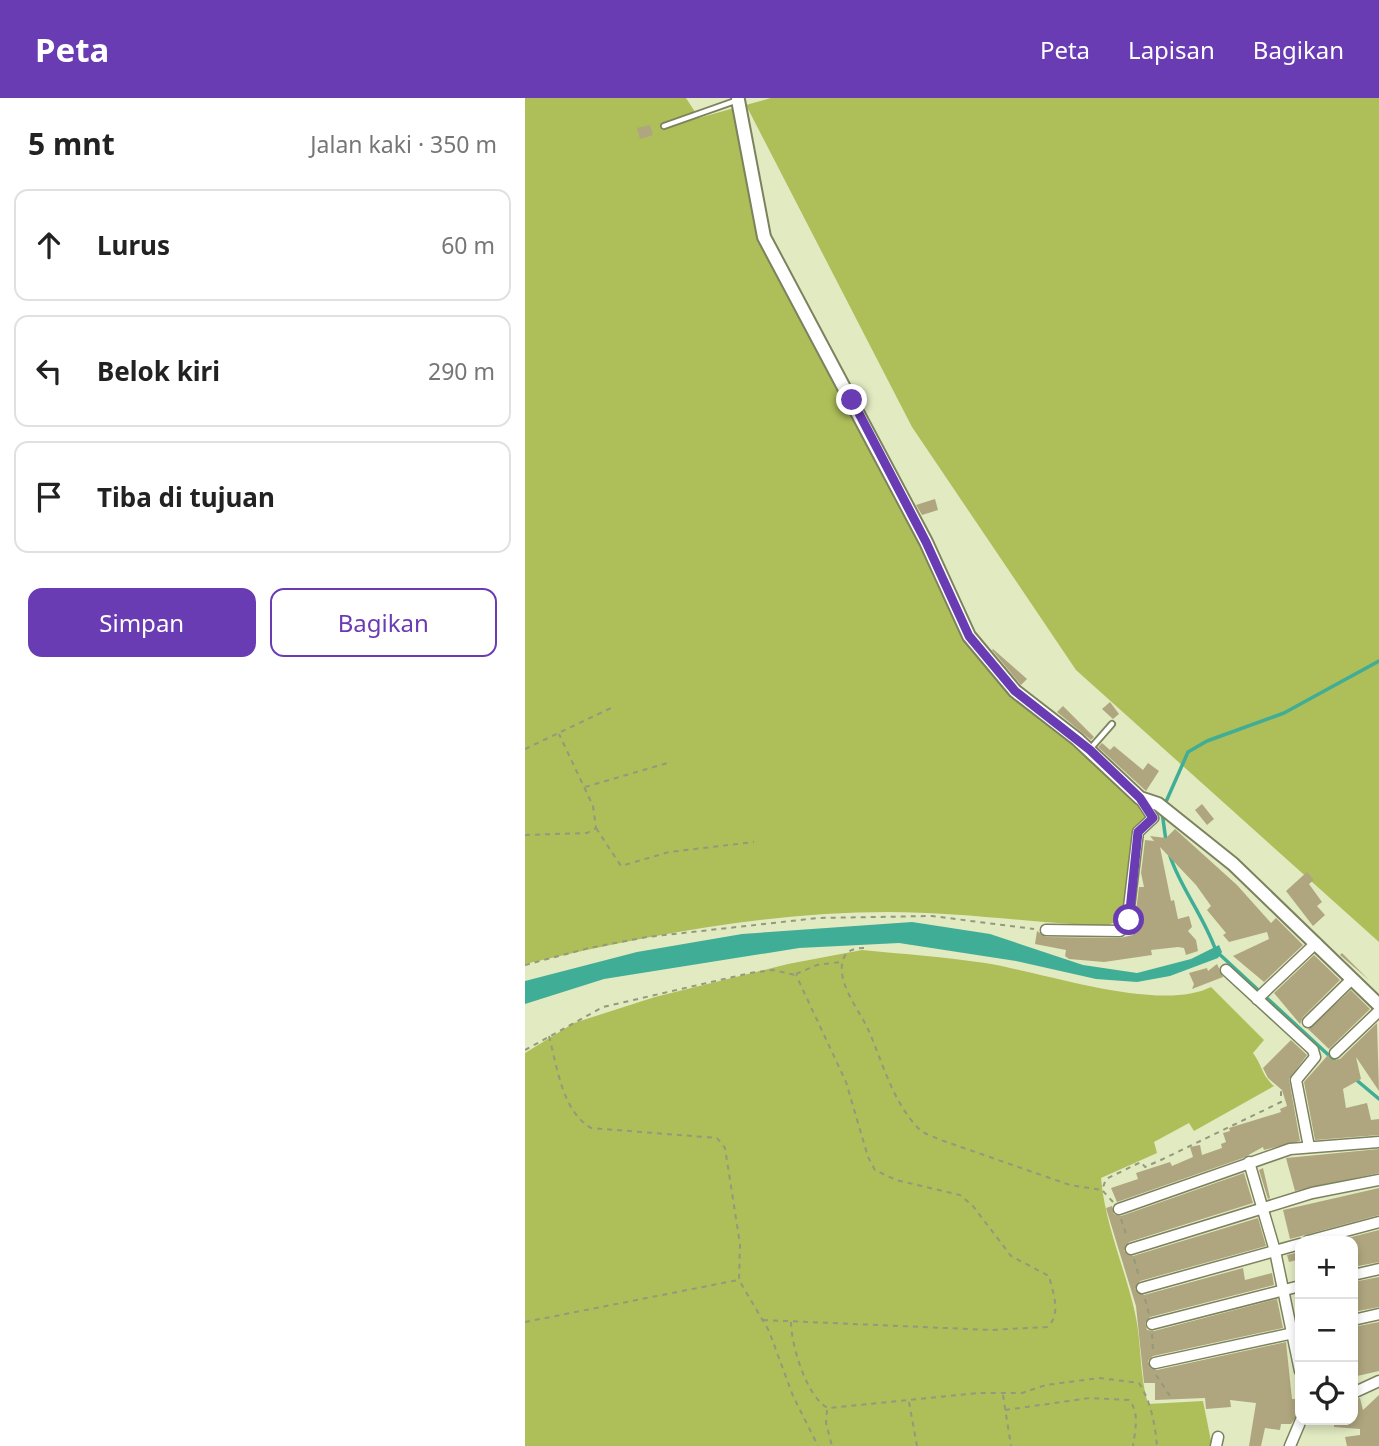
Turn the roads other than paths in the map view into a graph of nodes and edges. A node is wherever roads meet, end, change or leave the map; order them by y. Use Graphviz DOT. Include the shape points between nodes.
graph roads {
  1 [pos="738,99"];
  2 [pos="664,126"];
  3 [pos="1112,724"];
  4 [pos="1090,750"];
  5 [pos="1140,798"];
  6 [pos="1046,930"];
  7 [pos="1316,943"];
  8 [pos="1226,970"];
  9 [pos="1352,979"];
  10 [pos="1263,994"];
  11 [pos="1379,1005"];
  12 [pos="1379,1011"];
  13 [pos="1308,1022"];
  14 [pos="1335,1053"];
  15 [pos="1379,1142"];
  16 [pos="1309,1147"];
  17 [pos="1249,1162"];
  18 [pos="1379,1180"];
  19 [pos="1262,1207"];
  20 [pos="1119,1209"];
  21 [pos="1379,1222"];
  22 [pos="1327,1236"];
  23 [pos="1295,1245"];
  24 [pos="1131,1249"];
  25 [pos="1275,1251"];
  26 [pos="1379,1269"];
  27 [pos="1358,1274"];
  28 [pos="1142,1287"];
  29 [pos="1295,1287"];
  30 [pos="1283,1290"];
  31 [pos="1379,1314"];
  32 [pos="1358,1319"];
  33 [pos="1152,1324"];
  34 [pos="1295,1324"];
  35 [pos="1295,1333"];
  36 [pos="1155,1363"];
  37 [pos="1379,1381"];
  38 [pos="1358,1391"];
  39 [pos="1298,1425"];
  40 [pos="1290,1446"];
  1 -- 2 [label="lane"];
  1 -- 4 [label="street" via="764,237 926,542 969,636 1015,691"];
  3 -- 4 [label="lane"];
  4 -- 5 [label="street"];
  5 -- 6 [label="street" via="1153,818 1138,832 1127,924 1120,931"];
  5 -- 7 [label="street" via="1163,808 1233,864"];
  7 -- 9 [label="street"];
  7 -- 10 [label="street"];
  8 -- 10 [label="street"];
  9 -- 11 [label="street"];
  9 -- 13 [label="street"];
  10 -- 16 [label="street" via="1315,1057 1296,1083"];
  12 -- 14 [label="street"];
  15 -- 16 [label="street"];
  16 -- 17 [label="street"];
  17 -- 19 [label="street"];
  17 -- 20 [label="street"];
  18 -- 19 [label="street"];
  19 -- 24 [label="street"];
  19 -- 25 [label="street"];
  21 -- 22 [label="street"];
  23 -- 25 [label="street"];
  25 -- 28 [label="street"];
  25 -- 30 [label="street"];
  26 -- 27 [label="street"];
  29 -- 30 [label="street"];
  30 -- 33 [label="street"];
  30 -- 34 [label="street"];
  31 -- 32 [label="street"];
  35 -- 36 [label="street"];
  37 -- 38 [label="street"];
  39 -- 40 [label="street"];
}
